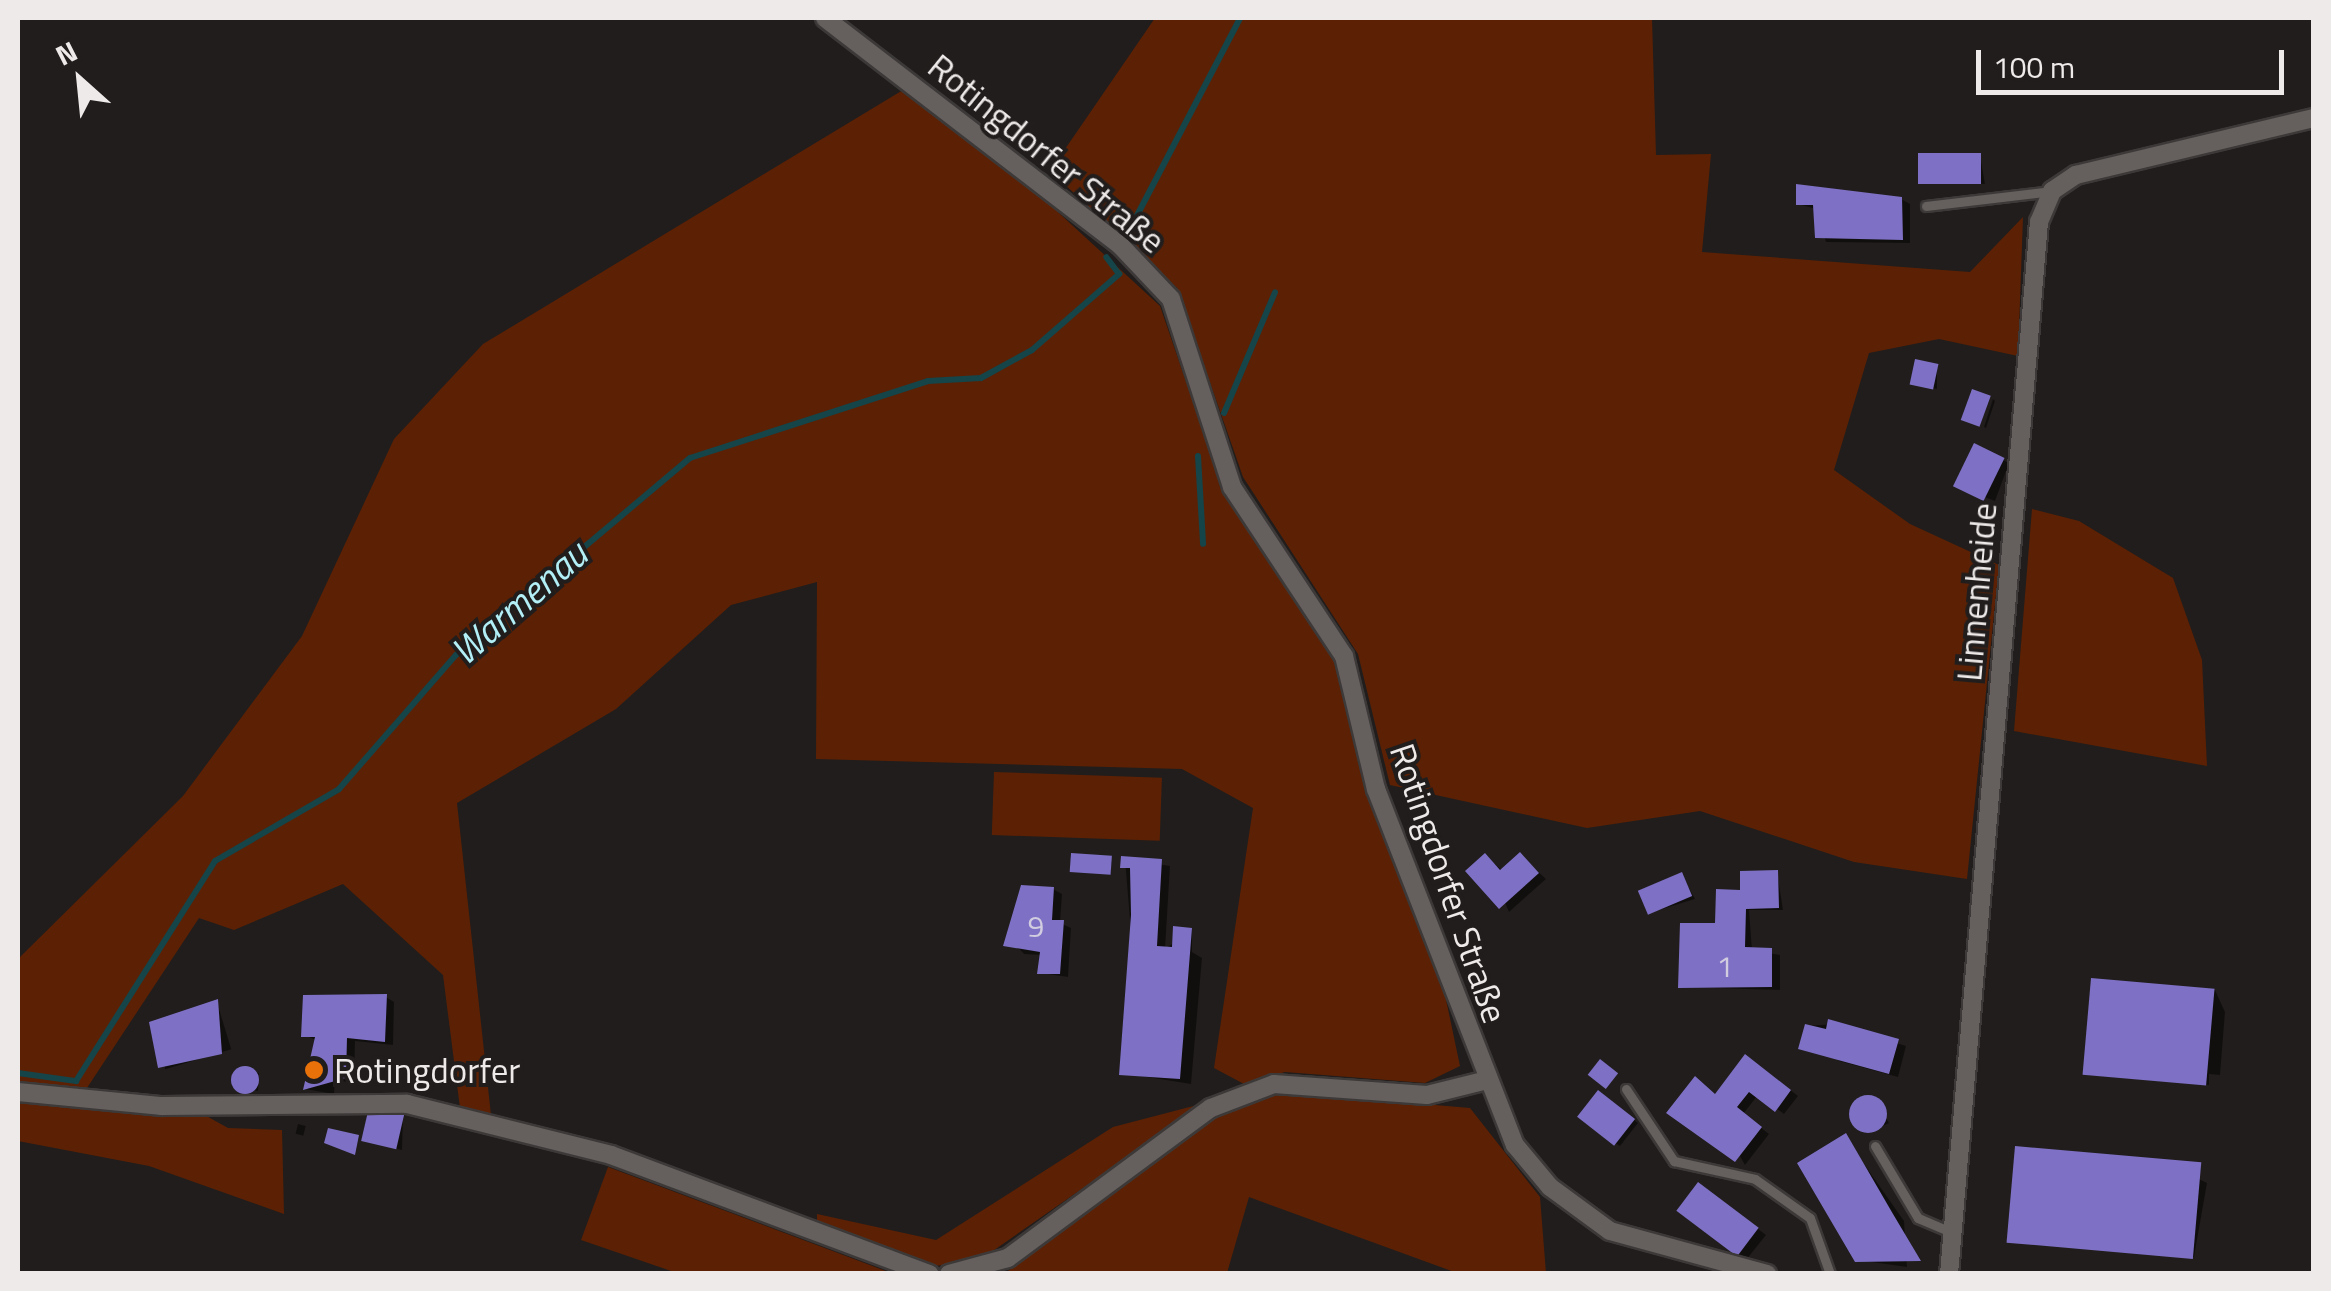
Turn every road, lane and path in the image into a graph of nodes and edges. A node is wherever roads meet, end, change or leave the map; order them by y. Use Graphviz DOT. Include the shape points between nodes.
graph roads {
  1 [pos="825,18"];
  2 [pos="2314,118"];
  3 [pos="2052,191"];
  4 [pos="1926,206"];
  5 [pos="1482,1081"];
  6 [pos="1626,1090"];
  7 [pos="18,1092"];
  8 [pos="1875,1146"];
  9 [pos="1953,1233"];
  10 [pos="929,1274"];
  11 [pos="949,1274"];
  12 [pos="1767,1274"];
  13 [pos="1830,1274"];
  14 [pos="1949,1274"];
  1 -- 5 [label="street, Rotingdorfer Straße" via="1120,245 1171,299 1232,487 1344,656 1376,789 1451,965"];
  2 -- 3 [label="street" via="2076,175"];
  3 -- 4 [label="lane"];
  3 -- 9 [label="street, Linnenheide" via="2040,222"];
  5 -- 11 [label="street" via="1428,1095 1274,1084 1210,1108 1008,1258"];
  5 -- 12 [label="street, Rotingdorfer Straße" via="1514,1145 1586,1215 1658,1250"];
  6 -- 13 [label="lane" via="1674,1162 1756,1179 1810,1218"];
  7 -- 10 [label="street" via="162,1106 407,1104 611,1155"];
  8 -- 9 [label="lane" via="1918,1218"];
  9 -- 14 [label="street, Linnenheide"];
}
